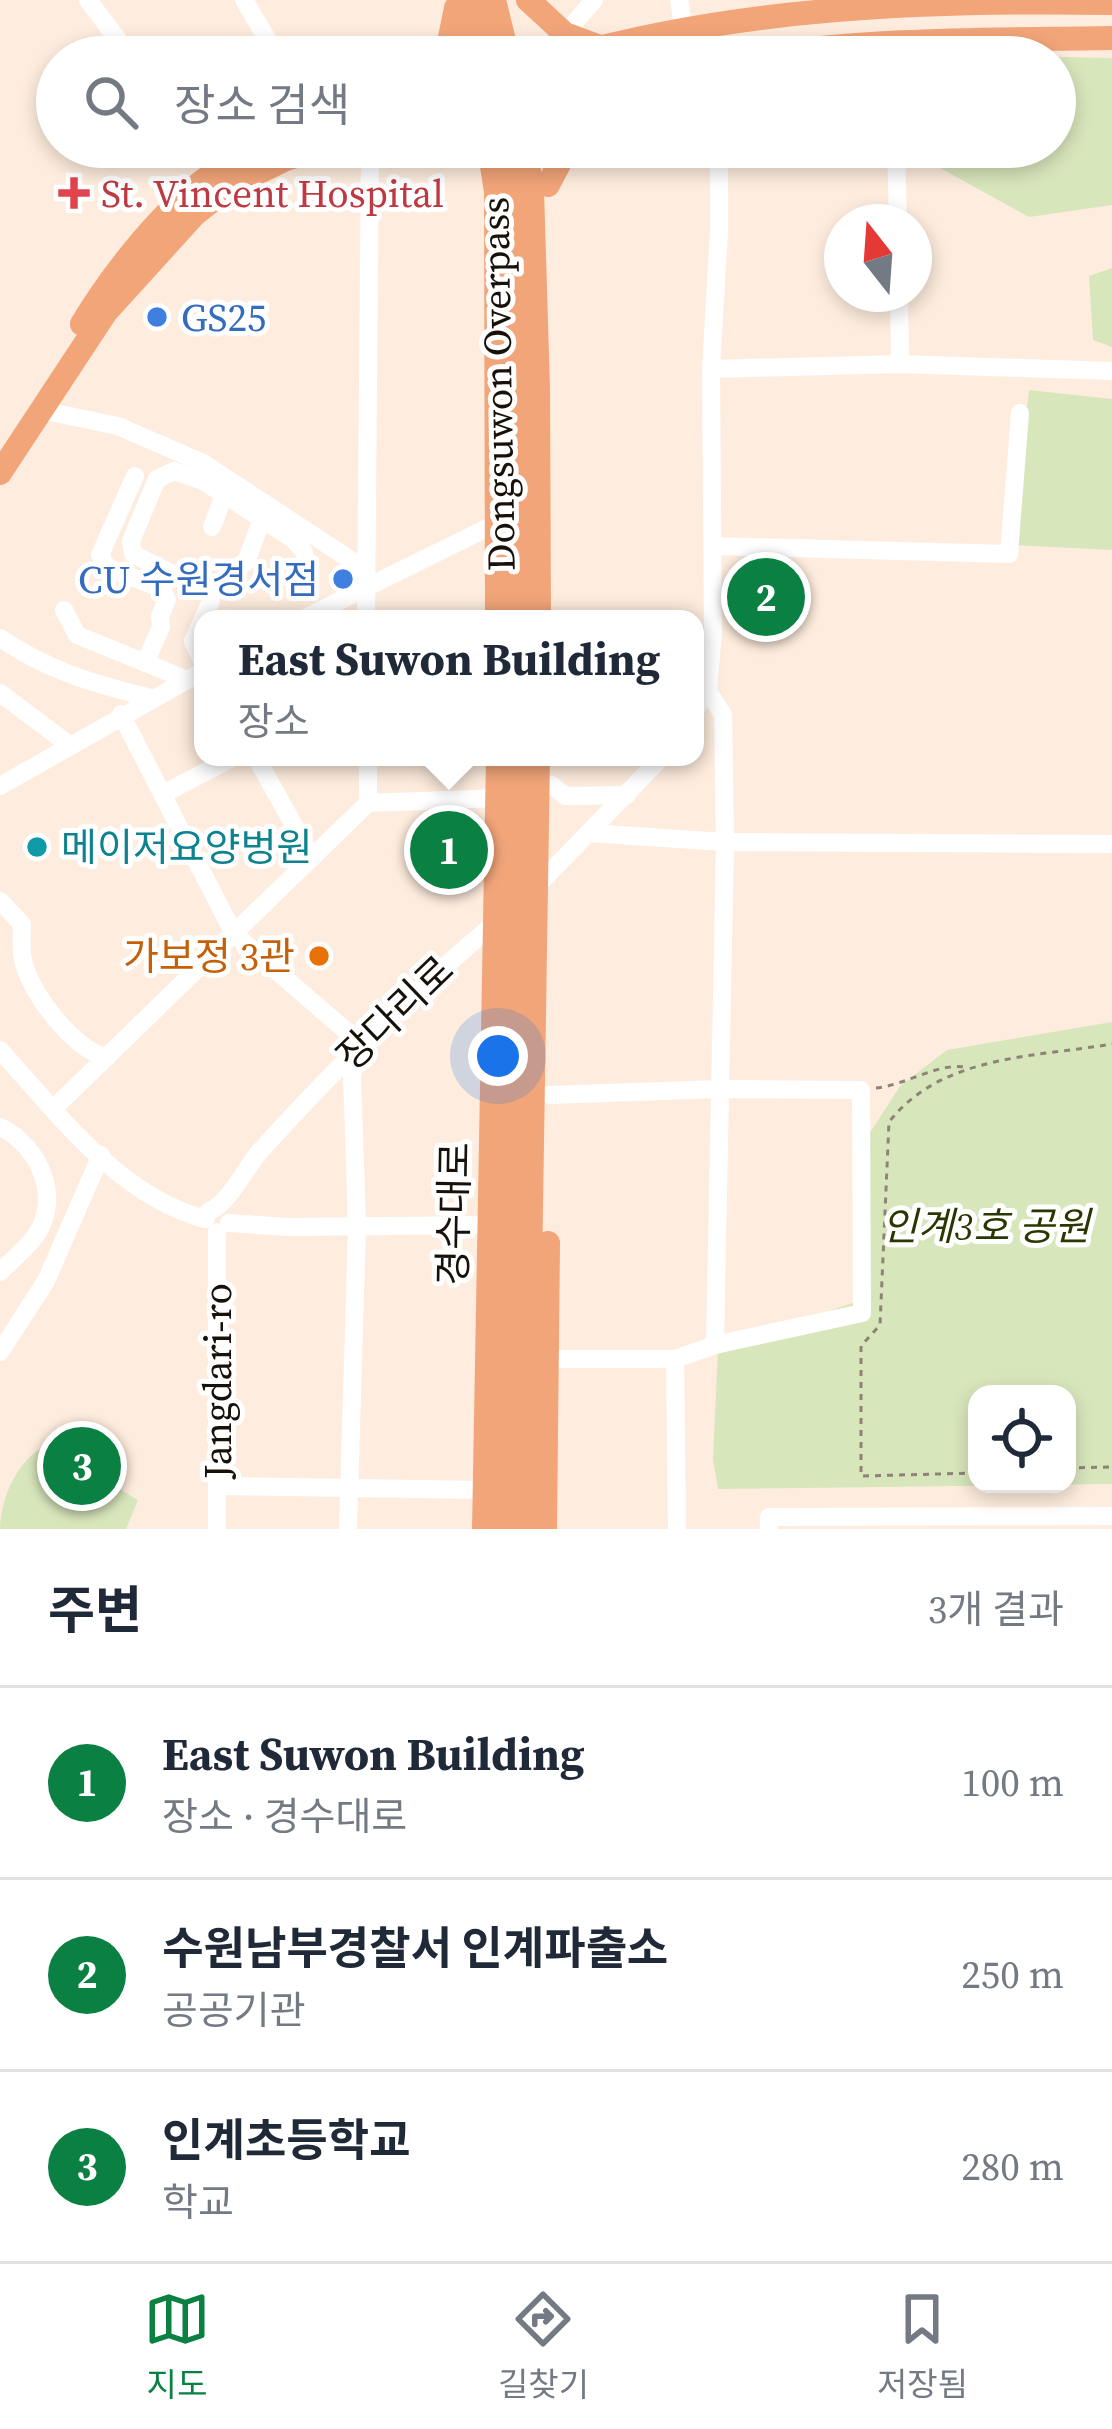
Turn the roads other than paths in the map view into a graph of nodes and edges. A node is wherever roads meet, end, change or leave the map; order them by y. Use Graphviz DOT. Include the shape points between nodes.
graph roads {
  1 [pos="88,0"];
  2 [pos="244,0"];
  3 [pos="459,0"];
  4 [pos="475,0"];
  5 [pos="494,0"];
  6 [pos="510,0"];
  7 [pos="528,0"];
  8 [pos="594,0"];
  9 [pos="679,0"];
  10 [pos="939,3"];
  11 [pos="1112,3"];
  12 [pos="684,31"];
  13 [pos="115,36"];
  14 [pos="265,36"];
  15 [pos="451,36"];
  16 [pos="467,36"];
  17 [pos="486,36"];
  18 [pos="503,36"];
  19 [pos="519,36"];
  20 [pos="558,36"];
  21 [pos="571,36"];
  22 [pos="658,36"];
  23 [pos="1112,38"];
  24 [pos="1076,40"];
  25 [pos="214,168"];
  26 [pos="222,168"];
  27 [pos="269,168"];
  28 [pos="370,168"];
  29 [pos="494,168"];
  30 [pos="496,168"];
  31 [pos="529,168"];
  32 [pos="545,168"];
  33 [pos="557,168"];
  34 [pos="719,168"];
  35 [pos="897,168"];
  36 [pos="216,171"];
  37 [pos="548,185"];
  38 [pos="898,204"];
  39 [pos="899,312"];
  40 [pos="900,364"];
  41 [pos="711,369"];
  42 [pos="1112,371"];
  43 [pos="40,410"];
  44 [pos="1020,413"];
  45 [pos="0,450"];
  46 [pos="0,473"];
  47 [pos="135,476"];
  48 [pos="224,494"];
  49 [pos="262,519"];
  50 [pos="497,523"];
  51 [pos="212,526"];
  52 [pos="712,546"];
  53 [pos="246,562"];
  54 [pos="306,565"];
  55 [pos="366,578"];
  56 [pos="64,610"];
  57 [pos="207,610"];
  58 [pos="317,610"];
  59 [pos="366,610"];
  60 [pos="497,610"];
  61 [pos="519,610"];
  62 [pos="539,610"];
  63 [pos="554,610"];
  64 [pos="0,638"];
  65 [pos="140,660"];
  66 [pos="194,670"];
  67 [pos="194,673"];
  68 [pos="121,691"];
  69 [pos="708,691"];
  70 [pos="0,693"];
  71 [pos="704,697"];
  72 [pos="151,698"];
  73 [pos="121,714"];
  74 [pos="68,745"];
  75 [pos="217,766"];
  76 [pos="261,766"];
  77 [pos="368,766"];
  78 [pos="498,766"];
  79 [pos="519,766"];
  80 [pos="538,766"];
  81 [pos="552,766"];
  82 [pos="654,766"];
  83 [pos="551,785"];
  84 [pos="0,786"];
  85 [pos="163,794"];
  86 [pos="627,795"];
  87 [pos="499,798"];
  88 [pos="368,803"];
  89 [pos="588,833"];
  90 [pos="725,842"];
  91 [pos="1112,844"];
  92 [pos="313,857"];
  93 [pos="550,876"];
  94 [pos="0,901"];
  95 [pos="494,923"];
  96 [pos="234,934"];
  97 [pos="360,1043"];
  98 [pos="0,1050"];
  99 [pos="106,1058"];
  100 [pos="719,1089"];
  101 [pos="549,1095"];
  102 [pos="53,1109"];
  103 [pos="0,1127"];
  104 [pos="101,1155"];
  105 [pos="218,1221"];
  106 [pos="490,1225"];
  107 [pos="357,1226"];
  108 [pos="0,1272"];
  109 [pos="716,1345"];
  110 [pos="0,1352"];
  111 [pos="547,1359"];
  112 [pos="674,1359"];
  113 [pos="218,1486"];
  114 [pos="349,1488"];
  115 [pos="485,1490"];
  116 [pos="1112,1516"];
  117 [pos="217,1529"];
  118 [pos="348,1529"];
  119 [pos="484,1529"];
  120 [pos="507,1529"];
  121 [pos="526,1529"];
  122 [pos="545,1529"];
  123 [pos="677,1529"];
  124 [pos="769,1529"];
  1 -- 13 [label="street"];
  2 -- 14 [label="street"];
  3 -- 15 [label="main road"];
  3 -- 16 [label="main road"];
  4 -- 17 [label="main road"];
  5 -- 18 [label="main road"];
  6 -- 19 [label="main road"];
  7 -- 20 [label="main road"];
  8 -- 21 [label="street"];
  9 -- 12 [label="street"];
  10 -- 11 [label="main road"];
  10 -- 12 [label="main road"];
  12 -- 22 [label="main road"];
  23 -- 24 [label="main road"];
  25 -- 36 [label="street"];
  26 -- 36 [label="main road"];
  27 -- 43 [label="main road" via="194,215 106,312"];
  28 -- 55 [label="street"];
  29 -- 50 [label="main road"];
  30 -- 61 [label="main road, Dongsuwon Overpass" via="517,262"];
  31 -- 62 [label="main road, Dongsuwon Overpass"];
  32 -- 37 [label="main road"];
  33 -- 37 [label="main road"];
  34 -- 41 [label="street"];
  35 -- 38 [label="street"];
  36 -- 45 [label="main road" via="107,282"];
  37 -- 63 [label="main road"];
  39 -- 40 [label="street"];
  40 -- 41 [label="street"];
  40 -- 42 [label="street"];
  41 -- 52 [label="street"];
  43 -- 46 [label="main road"];
  43 -- 55 [label="street" via="118,426 203,463"];
  44 -- 52 [label="street" via="1010,554"];
  47 -- 65 [label="street" via="100,555 107,567 163,589 161,627"];
  48 -- 49 [label="street"];
  48 -- 51 [label="street"];
  48 -- 57 [label="street" via="174,471 157,479 131,541 133,554 207,592"];
  49 -- 53 [label="street"];
  49 -- 54 [label="street" via="293,539"];
  50 -- 55 [label="street"];
  50 -- 60 [label="main road"];
  52 -- 69 [label="street"];
  55 -- 58 [label="street"];
  55 -- 59 [label="street"];
  56 -- 65 [label="street" via="77,635"];
  64 -- 68 [label="street" via="74,679"];
  65 -- 66 [label="street"];
  65 -- 68 [label="street"];
  67 -- 72 [label="street"];
  68 -- 72 [label="street"];
  69 -- 71 [label="street"];
  69 -- 90 [label="street" via="723,715"];
  70 -- 74 [label="street"];
  72 -- 73 [label="street"];
  73 -- 74 [label="street"];
  73 -- 85 [label="street"];
  74 -- 84 [label="street"];
  75 -- 85 [label="street"];
  76 -- 92 [label="street"];
  77 -- 88 [label="street"];
  78 -- 87 [label="main road, 경수대로"];
  79 -- 120 [label="main road"];
  80 -- 121 [label="main road"];
  81 -- 83 [label="main road"];
  82 -- 86 [label="street, 장다리로"];
  83 -- 86 [label="street" via="565,796"];
  83 -- 93 [label="main road"];
  85 -- 96 [label="street"];
  86 -- 89 [label="street, 장다리로"];
  87 -- 88 [label="street"];
  87 -- 95 [label="main road, 경수대로"];
  88 -- 92 [label="street"];
  89 -- 90 [label="street"];
  89 -- 93 [label="street, 장다리로"];
  90 -- 91 [label="street"];
  90 -- 100 [label="street"];
  92 -- 96 [label="street"];
  93 -- 95 [label="street, 장다리로"];
  93 -- 101 [label="main road"];
  94 -- 99 [label="street" via="22,924 23,962 67,1034"];
  95 -- 97 [label="street, 장다리로"];
  95 -- 106 [label="main road, 경수대로"];
  96 -- 97 [label="street"];
  96 -- 99 [label="street"];
  97 -- 105 [label="street, 장다리로" via="256,1156"];
  97 -- 107 [label="street" via="352,1076"];
  98 -- 102 [label="street"];
  99 -- 102 [label="street"];
  100 -- 101 [label="street"];
  100 -- 109 [label="street"];
  100 -- 109 [label="street" via="861,1090 862,1313"];
  101 -- 111 [label="main road"];
  102 -- 104 [label="street"];
  103 -- 108 [label="street" via="31,1149 47,1188 37,1235"];
  104 -- 105 [label="street" via="183,1213"];
  104 -- 110 [label="street" via="46,1281"];
  105 -- 107 [label="street"];
  105 -- 113 [label="street, Jangdari-ro"];
  106 -- 107 [label="street"];
  106 -- 115 [label="main road, 경수대로"];
  107 -- 114 [label="street"];
  109 -- 112 [label="street"];
  111 -- 112 [label="street"];
  111 -- 122 [label="main road"];
  112 -- 123 [label="street"];
  113 -- 114 [label="street"];
  113 -- 117 [label="street, Jangdari-ro"];
  114 -- 115 [label="street"];
  114 -- 118 [label="street"];
  115 -- 119 [label="main road, 경수대로"];
  116 -- 124 [label="street" via="769,1517"];
}
